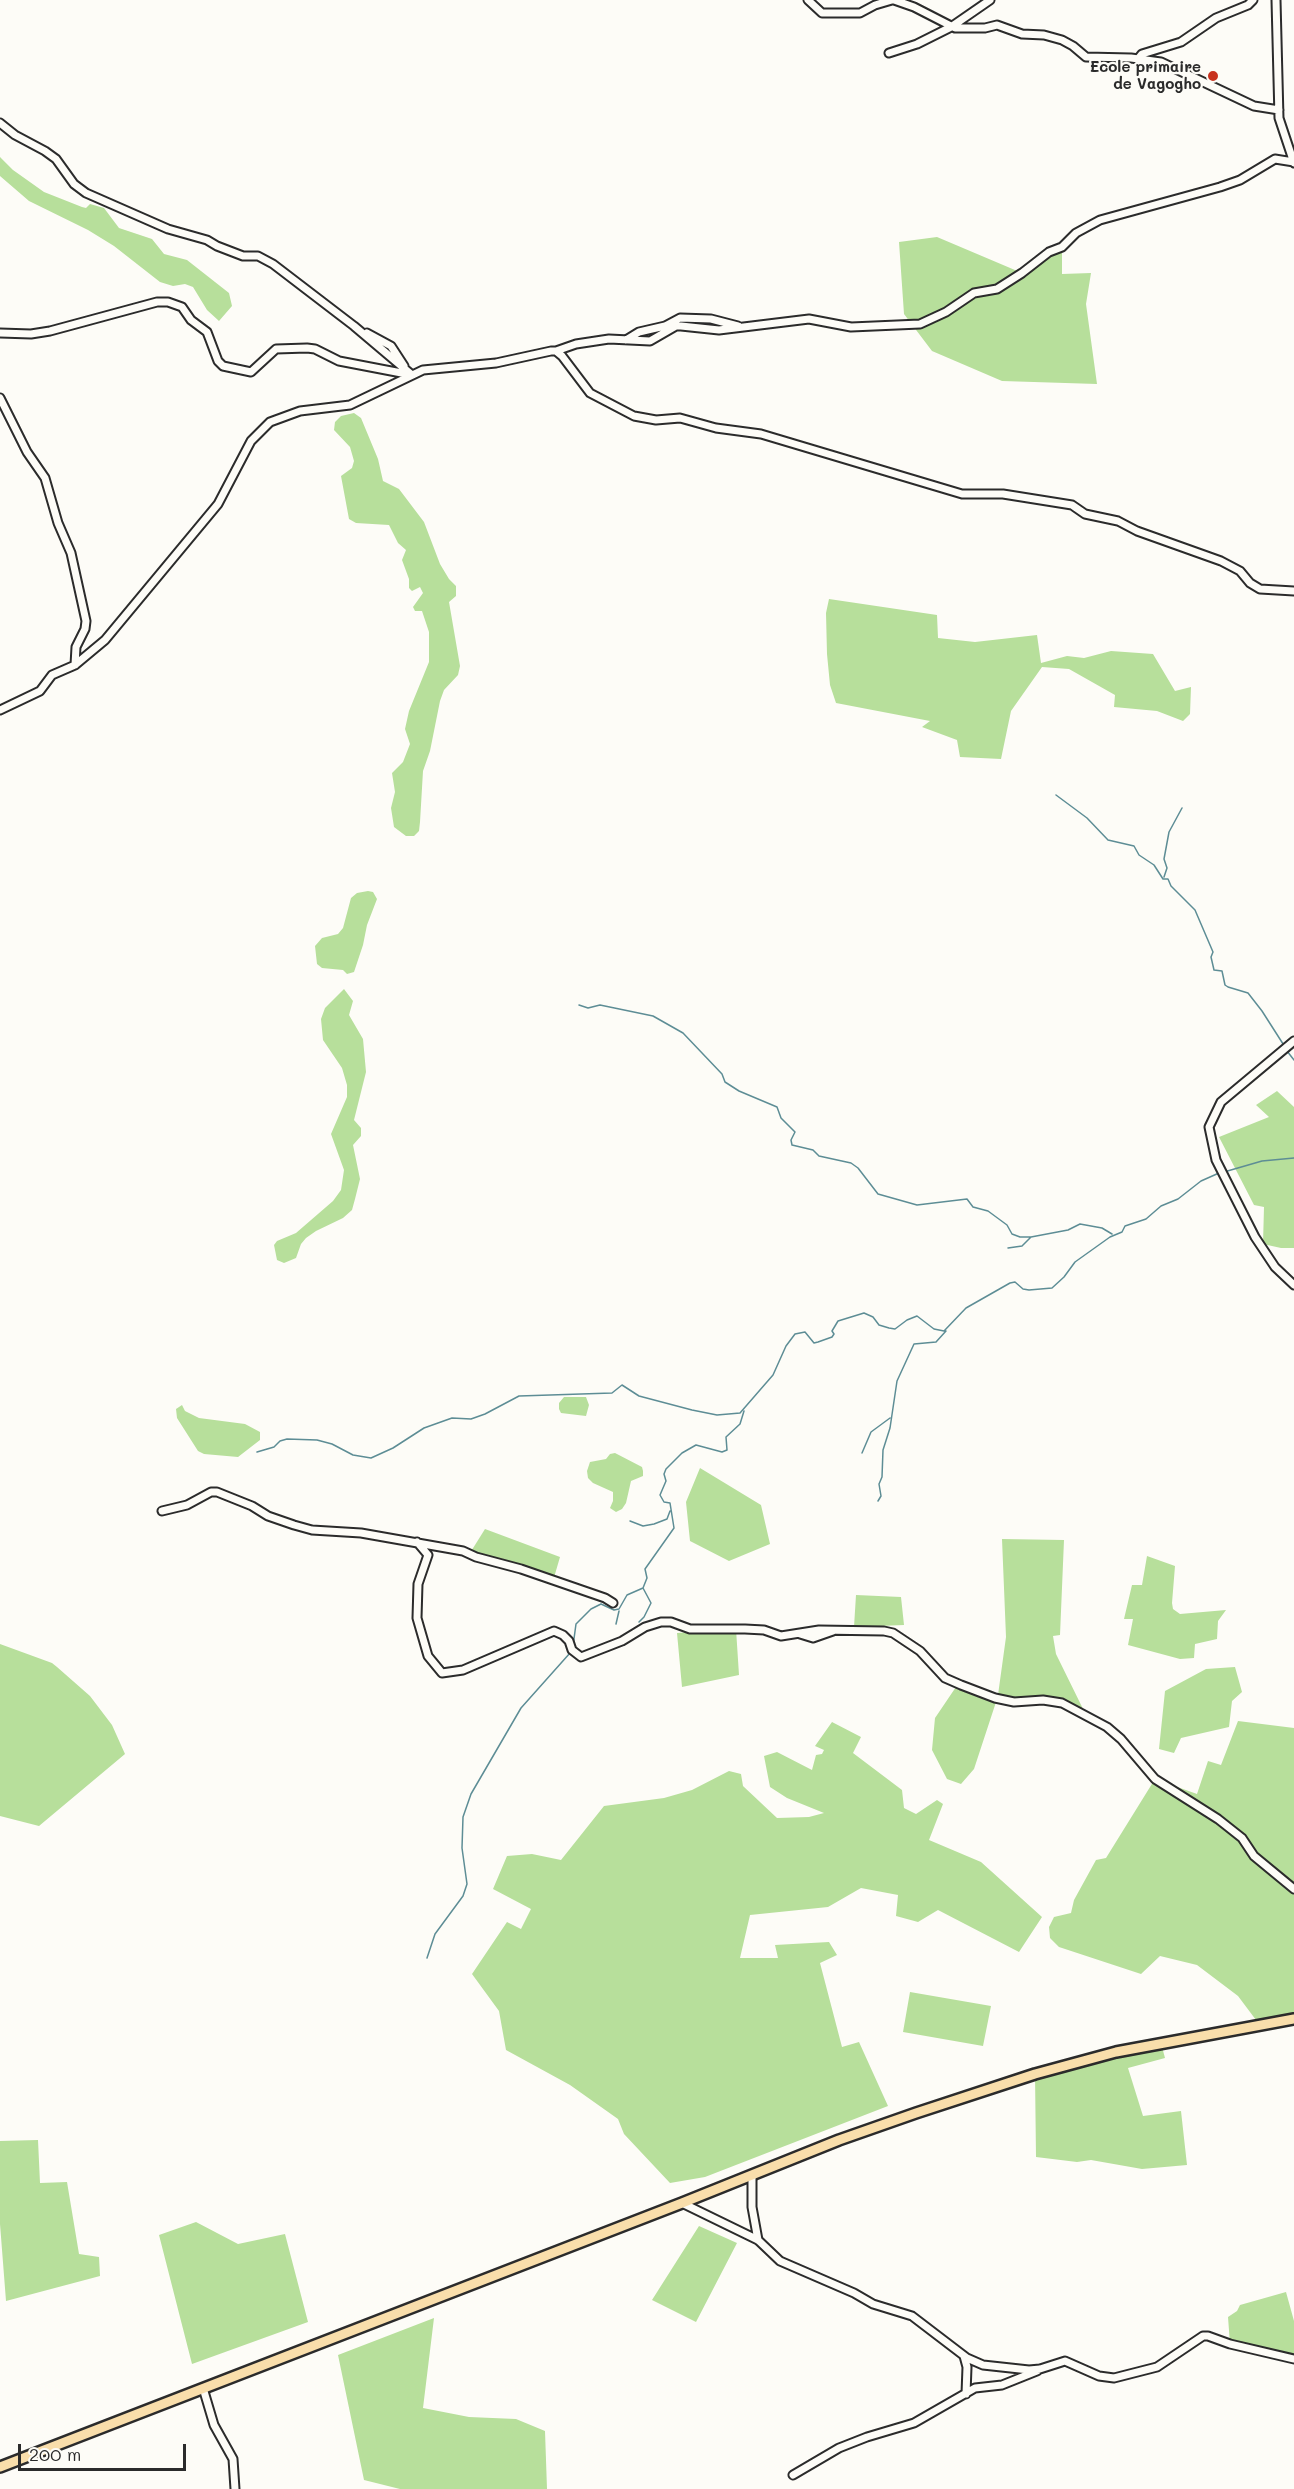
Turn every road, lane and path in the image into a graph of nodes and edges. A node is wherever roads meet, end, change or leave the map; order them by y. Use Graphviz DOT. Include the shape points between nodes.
graph roads {
  1 [pos="808,0"];
  2 [pos="893,0"];
  3 [pos="990,0"];
  4 [pos="1253,0"];
  5 [pos="1276,0"];
  6 [pos="951,27"];
  7 [pos="889,53"];
  8 [pos="1138,59"];
  9 [pos="1279,110"];
  10 [pos="0,123"];
  11 [pos="1294,162"];
  12 [pos="743,327"];
  13 [pos="0,333"];
  14 [pos="625,340"];
  15 [pos="556,351"];
  16 [pos="409,373"];
  17 [pos="0,398"];
  18 [pos="1294,591"];
  19 [pos="75,665"];
  20 [pos="0,710"];
  21 [pos="1291,1043"];
  22 [pos="1294,1285"];
  23 [pos="162,1510"];
  24 [pos="417,1542"];
  25 [pos="613,1603"];
  26 [pos="1294,1888"];
  27 [pos="1294,2019"];
  28 [pos="752,2176"];
  29 [pos="682,2203"];
  30 [pos="758,2240"];
  31 [pos="964,2356"];
  32 [pos="1294,2360"];
  33 [pos="1040,2369"];
  34 [pos="203,2388"];
  35 [pos="966,2394"];
  36 [pos="0,2467"];
  37 [pos="793,2475"];
  38 [pos="234,2489"];
  1 -- 2 [label="street" via="822,12 860,13"];
  2 -- 6 [label="street"];
  3 -- 6 [label="street"];
  4 -- 8 [label="street" via="1170,48 1142,54"];
  5 -- 9 [label="street"];
  6 -- 7 [label="street"];
  6 -- 8 [label="street" via="997,25 1022,34 1062,40 1086,57"];
  8 -- 9 [label="street" via="1161,62 1254,106"];
  9 -- 11 [label="street"];
  10 -- 16 [label="street" via="56,159 74,184 86,192 168,229 243,256 258,256 359,330"];
  11 -- 12 [label="street" via="1275,159 1220,187 1100,220 997,289 974,293 920,324 851,327 809,319"];
  12 -- 14 [label="street" via="711,330 676,326 650,340"];
  12 -- 14 [label="street" via="680,318"];
  13 -- 16 [label="street" via="50,331 168,302 182,307 207,332 223,366 251,372 276,349 306,348 339,362"];
  14 -- 15 [label="street" via="576,344"];
  15 -- 16 [label="street"];
  15 -- 18 [label="street" via="590,393 634,416 656,420 680,418 761,434 962,494 1003,494 1072,505 1085,514 1118,521 1221,561 1260,589"];
  16 -- 19 [label="street" via="361,402 300,411 259,430 219,504 105,640"];
  17 -- 19 [label="street" via="45,478 71,553 86,621 76,647"];
  19 -- 20 [label="street" via="52,675 40,691"];
  21 -- 22 [label="street" via="1221,1102 1209,1127 1216,1160 1255,1237 1275,1267"];
  23 -- 24 [label="street" via="187,1505 217,1492 268,1516 312,1530"];
  24 -- 25 [label="street" via="464,1551"];
  24 -- 26 [label="street" via="428,1555 418,1584 417,1618 428,1656 442,1673 463,1670 554,1631 563,1635 580,1657 660,1622 703,1630 764,1630 781,1636 835,1630 893,1633 920,1651 945,1678 995,1698 1062,1703 1107,1727 1155,1779 1218,1818 1242,1838 1254,1856"];
  27 -- 28 [label="main road" via="1116,2052 1035,2074 839,2140"];
  28 -- 29 [label="main road"];
  28 -- 30 [label="street"];
  29 -- 30 [label="street"];
  29 -- 34 [label="main road"];
  30 -- 31 [label="street" via="780,2262 873,2304 912,2316"];
  31 -- 33 [label="street" via="992,2366"];
  31 -- 35 [label="street"];
  32 -- 33 [label="street" via="1203,2336 1164,2364 1114,2378 1099,2376 1065,2361"];
  33 -- 35 [label="street" via="1017,2380 981,2386"];
  34 -- 36 [label="main road"];
  34 -- 38 [label="street" via="214,2426 233,2459"];
  35 -- 37 [label="street" via="914,2423 839,2448"];
}
